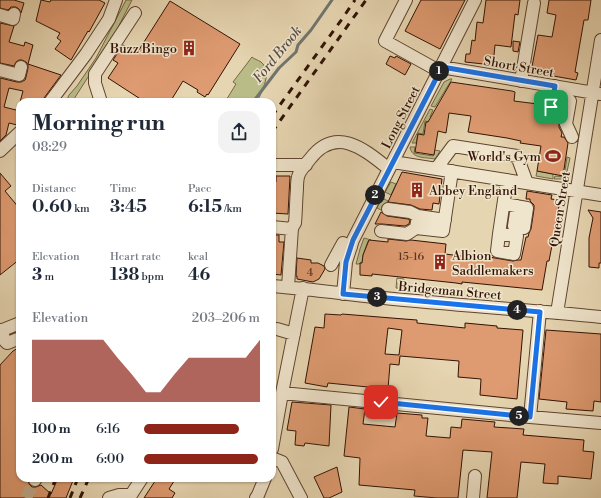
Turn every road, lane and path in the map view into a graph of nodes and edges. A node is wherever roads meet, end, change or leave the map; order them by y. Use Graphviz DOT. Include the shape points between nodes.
graph roads {
  1 [pos="116,0"];
  2 [pos="406,0"];
  3 [pos="475,0"];
  4 [pos="534,3"];
  5 [pos="14,14"];
  6 [pos="135,14"];
  7 [pos="0,15"];
  8 [pos="601,40"];
  9 [pos="21,67"];
  10 [pos="440,69"];
  11 [pos="0,70"];
  12 [pos="521,81"];
  13 [pos="597,94"];
  14 [pos="550,95"];
  15 [pos="53,98"];
  16 [pos="100,98"];
  17 [pos="16,136"];
  18 [pos="585,139"];
  19 [pos="0,151"];
  20 [pos="276,165"];
  21 [pos="306,165"];
  22 [pos="391,166"];
  23 [pos="436,169"];
  24 [pos="452,171"];
  25 [pos="507,180"];
  26 [pos="527,183"];
  27 [pos="576,191"];
  28 [pos="601,195"];
  29 [pos="504,204"];
  30 [pos="517,206"];
  31 [pos="388,209"];
  32 [pos="417,222"];
  33 [pos="276,227"];
  34 [pos="292,229"];
  35 [pos="381,231"];
  36 [pos="499,234"];
  37 [pos="350,247"];
  38 [pos="297,254"];
  39 [pos="332,265"];
  40 [pos="276,286"];
  41 [pos="295,288"];
  42 [pos="343,294"];
  43 [pos="540,312"];
  44 [pos="557,313"];
  45 [pos="601,317"];
  46 [pos="16,325"];
  47 [pos="277,329"];
  48 [pos="0,330"];
  49 [pos="294,334"];
  50 [pos="16,340"];
  51 [pos="16,346"];
  52 [pos="0,348"];
  53 [pos="279,397"];
  54 [pos="530,417"];
  55 [pos="276,419"];
  56 [pos="601,423"];
  57 [pos="276,460"];
  58 [pos="475,476"];
  59 [pos="139,482"];
  60 [pos="263,482"];
  61 [pos="130,497"];
  62 [pos="108,498"];
  63 [pos="256,498"];
  64 [pos="301,498"];
  65 [pos="473,498"];
  1 -- 15 [label="street" via="109,18 86,54"];
  2 -- 10 [label="street, Short Street" via="385,41"];
  3 -- 10 [label="street, Long Street"];
  4 -- 12 [label="street"];
  5 -- 7 [label="street" via="13,19"];
  6 -- 16 [label="street" via="95,74"];
  8 -- 13 [label="street, Queen Street"];
  9 -- 11 [label="street" via="19,75"];
  10 -- 12 [label="street, Short Street"];
  10 -- 22 [label="street, Long Street"];
  12 -- 14 [label="street, Short Street"];
  13 -- 14 [label="street, Short Street"];
  13 -- 18 [label="street, Queen Street"];
  14 -- 18 [label="street" via="570,101 566,131"];
  17 -- 19 [label="street"];
  18 -- 27 [label="street, Queen Street"];
  20 -- 21 [label="street"];
  21 -- 22 [label="street" via="320,148 336,142 360,148"];
  21 -- 34 [label="street" via="298,176 295,223"];
  22 -- 23 [label="street"];
  22 -- 37 [label="street, Long Street"];
  23 -- 24 [label="street"];
  23 -- 26 [label="street" via="453,146 460,147 517,156"];
  24 -- 25 [label="street" via="468,179 490,182"];
  24 -- 32 [label="street" via="443,231"];
  25 -- 26 [label="street"];
  25 -- 29 [label="street"];
  26 -- 27 [label="street"];
  27 -- 28 [label="street"];
  27 -- 44 [label="street, Queen Street"];
  29 -- 30 [label="street"];
  29 -- 36 [label="street"];
  31 -- 32 [label="street" via="410,212"];
  32 -- 35 [label="street" via="407,234"];
  33 -- 34 [label="street"];
  34 -- 41 [label="street"];
  36 -- 36 [label="street" via="497,251 514,254 520,243 517,236"];
  37 -- 39 [label="street" via="342,243"];
  37 -- 42 [label="street, Long Street"];
  38 -- 41 [label="street"];
  40 -- 41 [label="street, Bridgeman Street"];
  41 -- 42 [label="street, Bridgeman Street"];
  41 -- 49 [label="street"];
  42 -- 43 [label="street, Bridgeman Street"];
  43 -- 44 [label="street, Bridgeman Street"];
  43 -- 54 [label="street"];
  44 -- 45 [label="street, Bridgeman Street"];
  46 -- 48 [label="street"];
  47 -- 49 [label="street"];
  48 -- 50 [label="street" via="7,343"];
  49 -- 53 [label="street"];
  51 -- 52 [label="street" via="7,350"];
  53 -- 54 [label="street"];
  53 -- 55 [label="street"];
  54 -- 56 [label="street"];
  57 -- 64 [label="street" via="282,462"];
  58 -- 65 [label="street"];
  59 -- 61 [label="street"];
  60 -- 63 [label="street"];
  61 -- 62 [label="street" via="119,495"];
}
